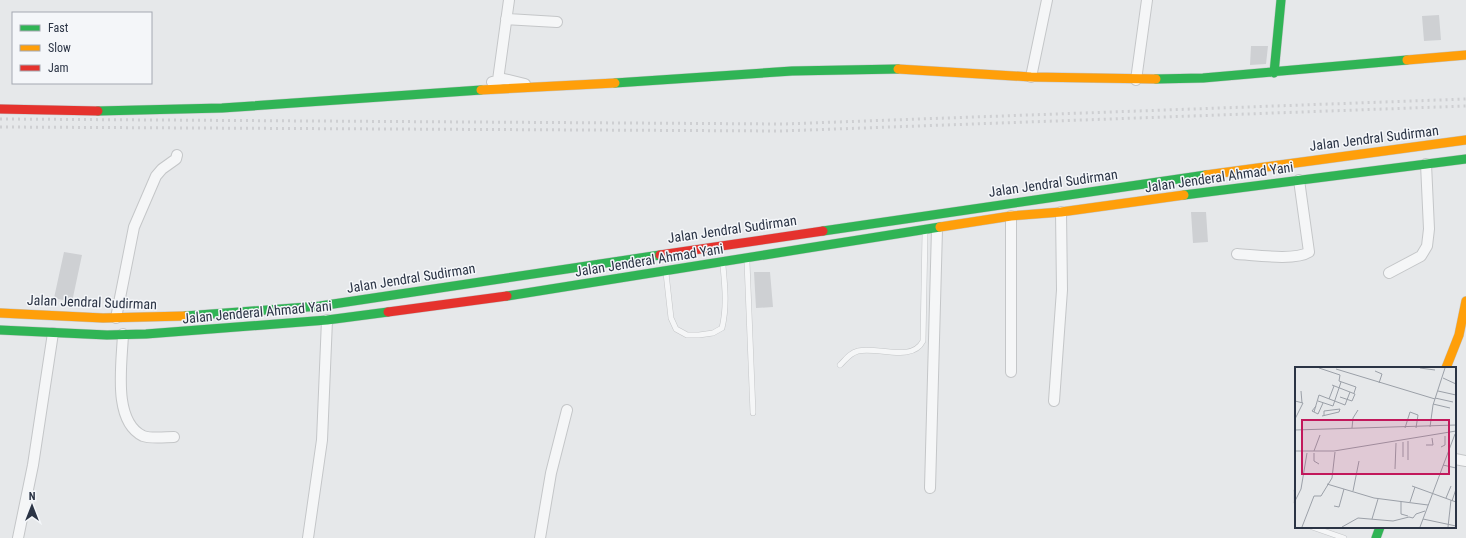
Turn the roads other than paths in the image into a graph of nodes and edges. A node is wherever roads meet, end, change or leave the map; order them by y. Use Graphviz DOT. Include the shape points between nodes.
graph roads {
  1 [pos="509,0"];
  2 [pos="1047,0"];
  3 [pos="1147,0"];
  4 [pos="1281,0"];
  5 [pos="506,19"];
  6 [pos="557,22"];
  7 [pos="1466,55"];
  8 [pos="1274,72"];
  9 [pos="1031,77"];
  10 [pos="498,80"];
  11 [pos="1136,80"];
  12 [pos="534,87"];
  13 [pos="472,90"];
  14 [pos="0,109"];
  15 [pos="1466,140"];
  16 [pos="177,155"];
  17 [pos="1466,159"];
  18 [pos="1426,164"];
  19 [pos="1299,180"];
  20 [pos="1061,212"];
  21 [pos="1011,216"];
  22 [pos="937,229"];
  23 [pos="924,231"];
  24 [pos="722,254"];
  25 [pos="1237,254"];
  26 [pos="747,259"];
  27 [pos="665,268"];
  28 [pos="1390,273"];
  29 [pos="1466,301"];
  30 [pos="0,313"];
  31 [pos="116,318"];
  32 [pos="327,320"];
  33 [pos="1466,326"];
  34 [pos="0,330"];
  35 [pos="53,333"];
  36 [pos="123,334"];
  37 [pos="1459,334"];
  38 [pos="840,365"];
  39 [pos="1446,367"];
  40 [pos="1011,372"];
  41 [pos="1054,401"];
  42 [pos="567,410"];
  43 [pos="753,413"];
  44 [pos="174,437"];
  45 [pos="1456,458"];
  46 [pos="1466,462"];
  47 [pos="930,488"];
  48 [pos="1315,528"];
  49 [pos="1380,528"];
  50 [pos="18,538"];
  51 [pos="308,538"];
  52 [pos="540,538"];
  53 [pos="1344,538"];
  54 [pos="1376,538"];
  1 -- 5 [label="street"];
  2 -- 9 [label="street"];
  3 -- 11 [label="street"];
  4 -- 8 [label="main road"];
  5 -- 6 [label="street"];
  5 -- 10 [label="street"];
  7 -- 8 [label="main road"];
  8 -- 11 [label="main road"];
  9 -- 11 [label="main road"];
  9 -- 12 [label="main road" via="883,69 792,71"];
  10 -- 12 [label="street" via="514,81"];
  10 -- 13 [label="street"];
  12 -- 13 [label="main road"];
  13 -- 14 [label="main road" via="222,108 131,111"];
  15 -- 24 [label="main road, Jalan Jendral Sudirman" via="1308,160"];
  16 -- 31 [label="street" via="176,159 162,168 156,176 134,227"];
  17 -- 18 [label="main road, Jalan Jenderal Ahmad Yani"];
  18 -- 19 [label="main road, Jalan Jenderal Ahmad Yani"];
  18 -- 28 [label="street" via="1429,229 1427,246 1422,256"];
  19 -- 20 [label="main road, Jalan Jenderal Ahmad Yani"];
  19 -- 25 [label="street" via="1310,252 1292,256"];
  20 -- 21 [label="main road, Jalan Jenderal Ahmad Yani"];
  20 -- 41 [label="street" via="1062,290"];
  21 -- 22 [label="main road, Jalan Jenderal Ahmad Yani"];
  21 -- 40 [label="street"];
  22 -- 23 [label="main road, Jalan Jenderal Ahmad Yani"];
  22 -- 47 [label="street"];
  23 -- 26 [label="main road, Jalan Jenderal Ahmad Yani"];
  23 -- 38 [label="lane" via="926,242 923,341 920,348 900,352 858,351 850,354"];
  24 -- 26 [label="main road, Jalan Jenderal Ahmad Yani"];
  24 -- 27 [label="main road, Jalan Jenderal Ahmad Yani"];
  24 -- 27 [label="lane" via="725,316 722,328 713,333 687,334 676,329 671,318"];
  24 -- 31 [label="main road, Jalan Jendral Sudirman" via="664,256 320,306 244,314"];
  26 -- 43 [label="lane"];
  27 -- 32 [label="main road, Jalan Jenderal Ahmad Yani"];
  29 -- 37 [label="main road"];
  30 -- 31 [label="main road, Jalan Jendral Sudirman"];
  32 -- 36 [label="main road, Jalan Jenderal Ahmad Yani" via="185,332"];
  32 -- 51 [label="street" via="322,440"];
  33 -- 37 [label="main road"];
  34 -- 35 [label="main road, Jalan Jenderal Ahmad Yani"];
  35 -- 36 [label="main road, Jalan Jenderal Ahmad Yani"];
  35 -- 50 [label="street" via="33,465"];
  36 -- 44 [label="street" via="122,409 130,425 144,436"];
  37 -- 39 [label="main road"];
  42 -- 52 [label="street" via="548,486"];
  45 -- 46 [label="street"];
  48 -- 53 [label="lane"];
  49 -- 54 [label="main road"];
}
